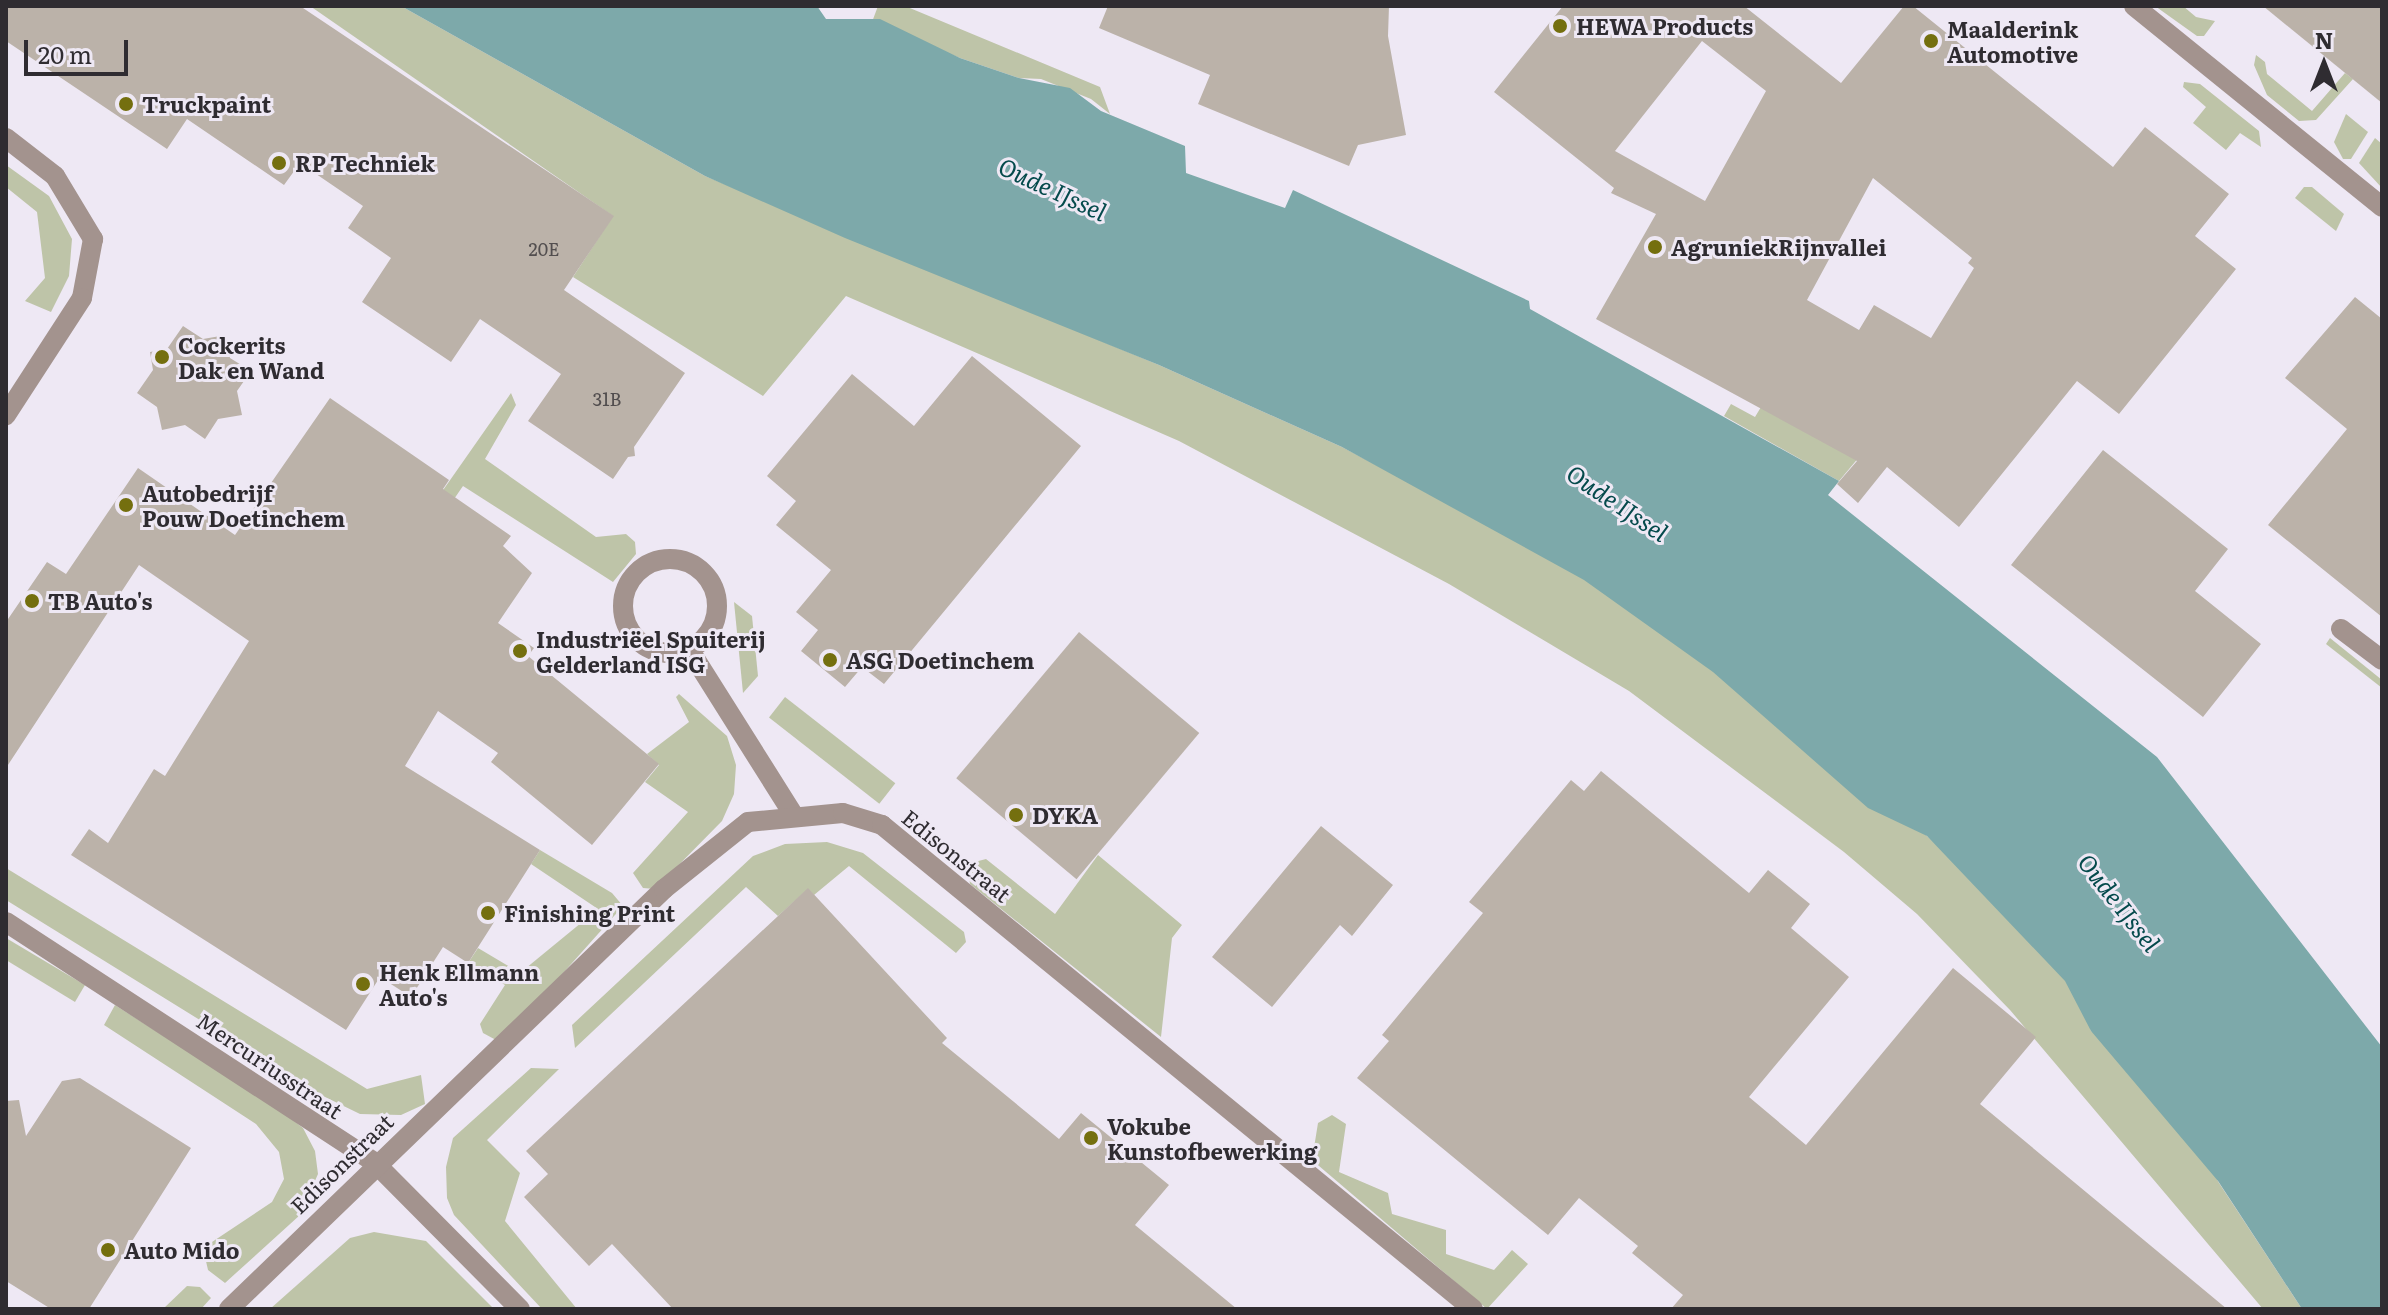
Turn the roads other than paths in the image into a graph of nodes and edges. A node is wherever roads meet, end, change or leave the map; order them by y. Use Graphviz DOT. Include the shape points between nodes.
graph roads {
  1 [pos="2134,6"];
  2 [pos="6,138"];
  3 [pos="2382,207"];
  4 [pos="6,415"];
  5 [pos="2341,629"];
  6 [pos="689,649"];
  7 [pos="2382,660"];
  8 [pos="793,814"];
  9 [pos="6,922"];
  10 [pos="375,1163"];
  11 [pos="229,1309"];
  12 [pos="520,1309"];
  13 [pos="1473,1309"];
  1 -- 3 [label="street"];
  2 -- 4 [label="street" via="55,176 93,239 82,298"];
  5 -- 7 [label="street"];
  6 -- 6 [label="street" via="708,634 716,618 714,589 687,562 651,562 625,590 628,628 654,650"];
  6 -- 8 [label="street"];
  8 -- 10 [label="street, Edisonstraat" via="748,822 664,889"];
  8 -- 13 [label="street, Edisonstraat" via="843,813 882,825"];
  9 -- 10 [label="street, Mercuriusstraat"];
  10 -- 11 [label="street, Edisonstraat"];
  10 -- 12 [label="street, Mercuriusstraat"];
}
